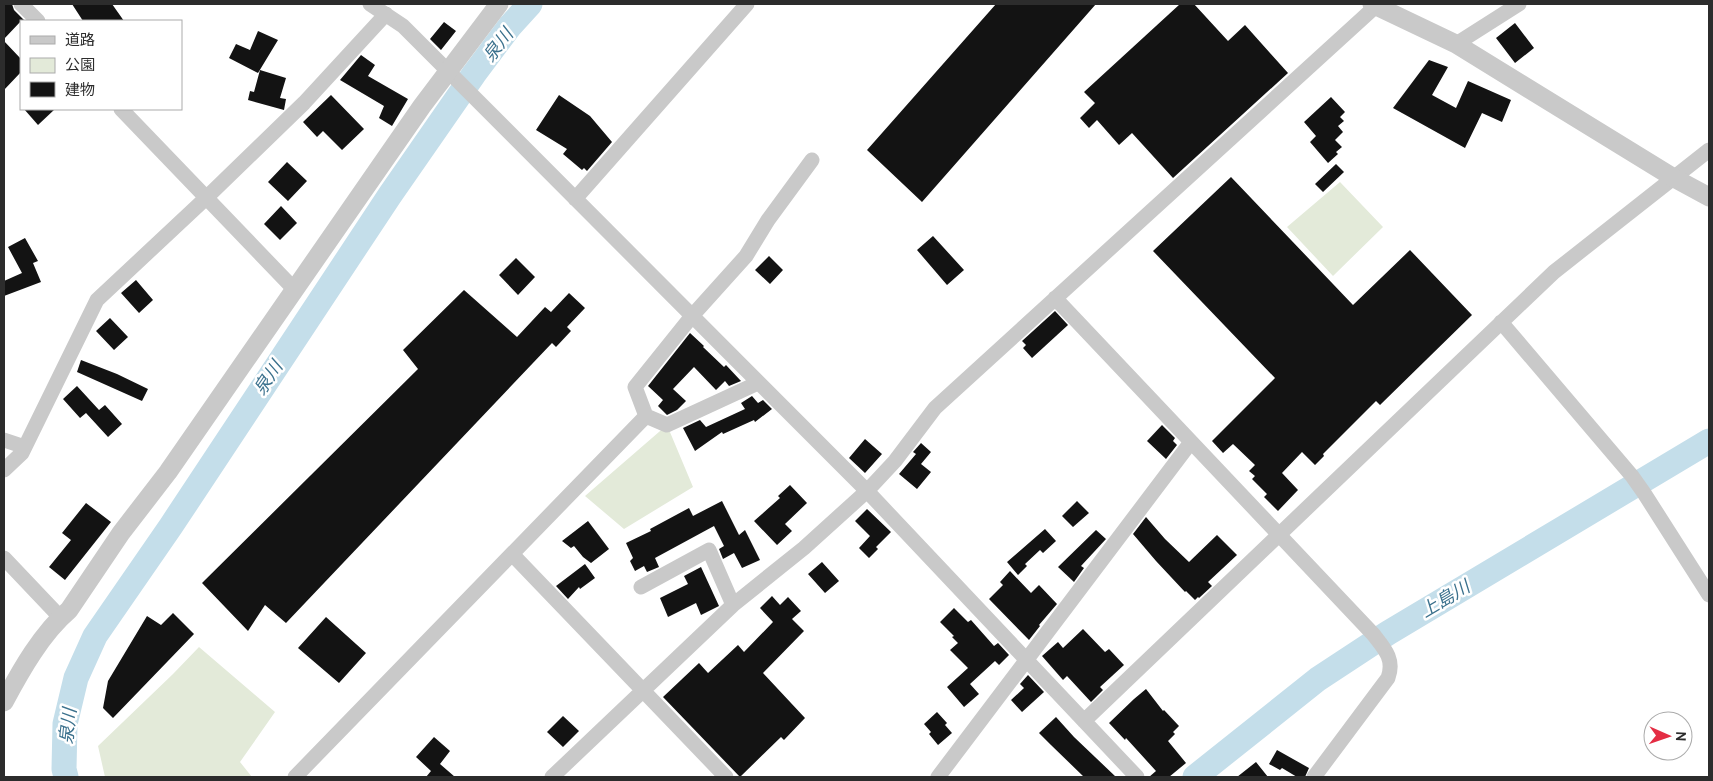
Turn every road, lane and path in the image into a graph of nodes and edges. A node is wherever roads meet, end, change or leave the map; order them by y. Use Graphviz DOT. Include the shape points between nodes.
graph roads {
  1 [pos="22,4"];
  2 [pos="370,4"];
  3 [pos="398,4"];
  4 [pos="499,4"];
  5 [pos="747,4"];
  6 [pos="1519,4"];
  7 [pos="1374,5"];
  8 [pos="388,16"];
  9 [pos="37,20"];
  10 [pos="1456,44"];
  11 [pos="449,72"];
  12 [pos="122,110"];
  13 [pos="1709,150"];
  14 [pos="812,160"];
  15 [pos="1674,178"];
  16 [pos="1709,197"];
  17 [pos="206,198"];
  18 [pos="575,199"];
  19 [pos="295,290"];
  20 [pos="1055,298"];
  21 [pos="692,316"];
  22 [pos="1501,322"];
  23 [pos="758,383"];
  24 [pos="646,416"];
  25 [pos="4,440"];
  26 [pos="1191,442"];
  27 [pos="25,446"];
  28 [pos="4,470"];
  29 [pos="867,491"];
  30 [pos="1279,534"];
  31 [pos="512,554"];
  32 [pos="4,558"];
  33 [pos="641,587"];
  34 [pos="1709,595"];
  35 [pos="734,605"];
  36 [pos="60,618"];
  37 [pos="1026,661"];
  38 [pos="643,691"];
  39 [pos="4,702"];
  40 [pos="1084,721"];
  41 [pos="294,777"];
  42 [pos="552,777"];
  43 [pos="726,777"];
  44 [pos="938,777"];
  45 [pos="1137,777"];
  46 [pos="1314,777"];
  1 -- 9 [label="street"];
  2 -- 8 [label="street"];
  3 -- 8 [label="street"];
  4 -- 11 [label="street"];
  5 -- 18 [label="street"];
  6 -- 10 [label="street"];
  7 -- 10 [label="street"];
  7 -- 20 [label="street"];
  8 -- 11 [label="street" via="403,26"];
  8 -- 17 [label="street"];
  10 -- 15 [label="street"];
  11 -- 18 [label="street"];
  11 -- 19 [label="street"];
  12 -- 17 [label="street"];
  13 -- 15 [label="street"];
  14 -- 21 [label="street" via="746,256"];
  15 -- 16 [label="street"];
  15 -- 22 [label="street" via="1554,272"];
  17 -- 19 [label="street"];
  17 -- 27 [label="street" via="97,300"];
  18 -- 21 [label="street"];
  19 -- 36 [label="street" via="168,472"];
  20 -- 26 [label="street"];
  20 -- 29 [label="street" via="935,408 895,461"];
  21 -- 23 [label="street"];
  21 -- 24 [label="street" via="635,387"];
  22 -- 30 [label="street"];
  22 -- 34 [label="street" via="1632,476"];
  23 -- 24 [label="street" via="667,425"];
  23 -- 29 [label="street"];
  24 -- 31 [label="street"];
  25 -- 27 [label="street"];
  26 -- 30 [label="street"];
  26 -- 37 [label="street"];
  27 -- 28 [label="street"];
  29 -- 35 [label="street"];
  29 -- 37 [label="street"];
  30 -- 40 [label="street"];
  30 -- 46 [label="street" via="1373,634 1388,655 1391,669 1388,678"];
  31 -- 38 [label="street"];
  31 -- 41 [label="street"];
  32 -- 36 [label="street"];
  33 -- 35 [label="street" via="709,550"];
  35 -- 38 [label="street"];
  36 -- 39 [label="street" via="24,666"];
  37 -- 40 [label="street"];
  37 -- 44 [label="street"];
  38 -- 42 [label="street"];
  38 -- 43 [label="street"];
  40 -- 45 [label="street"];
}
